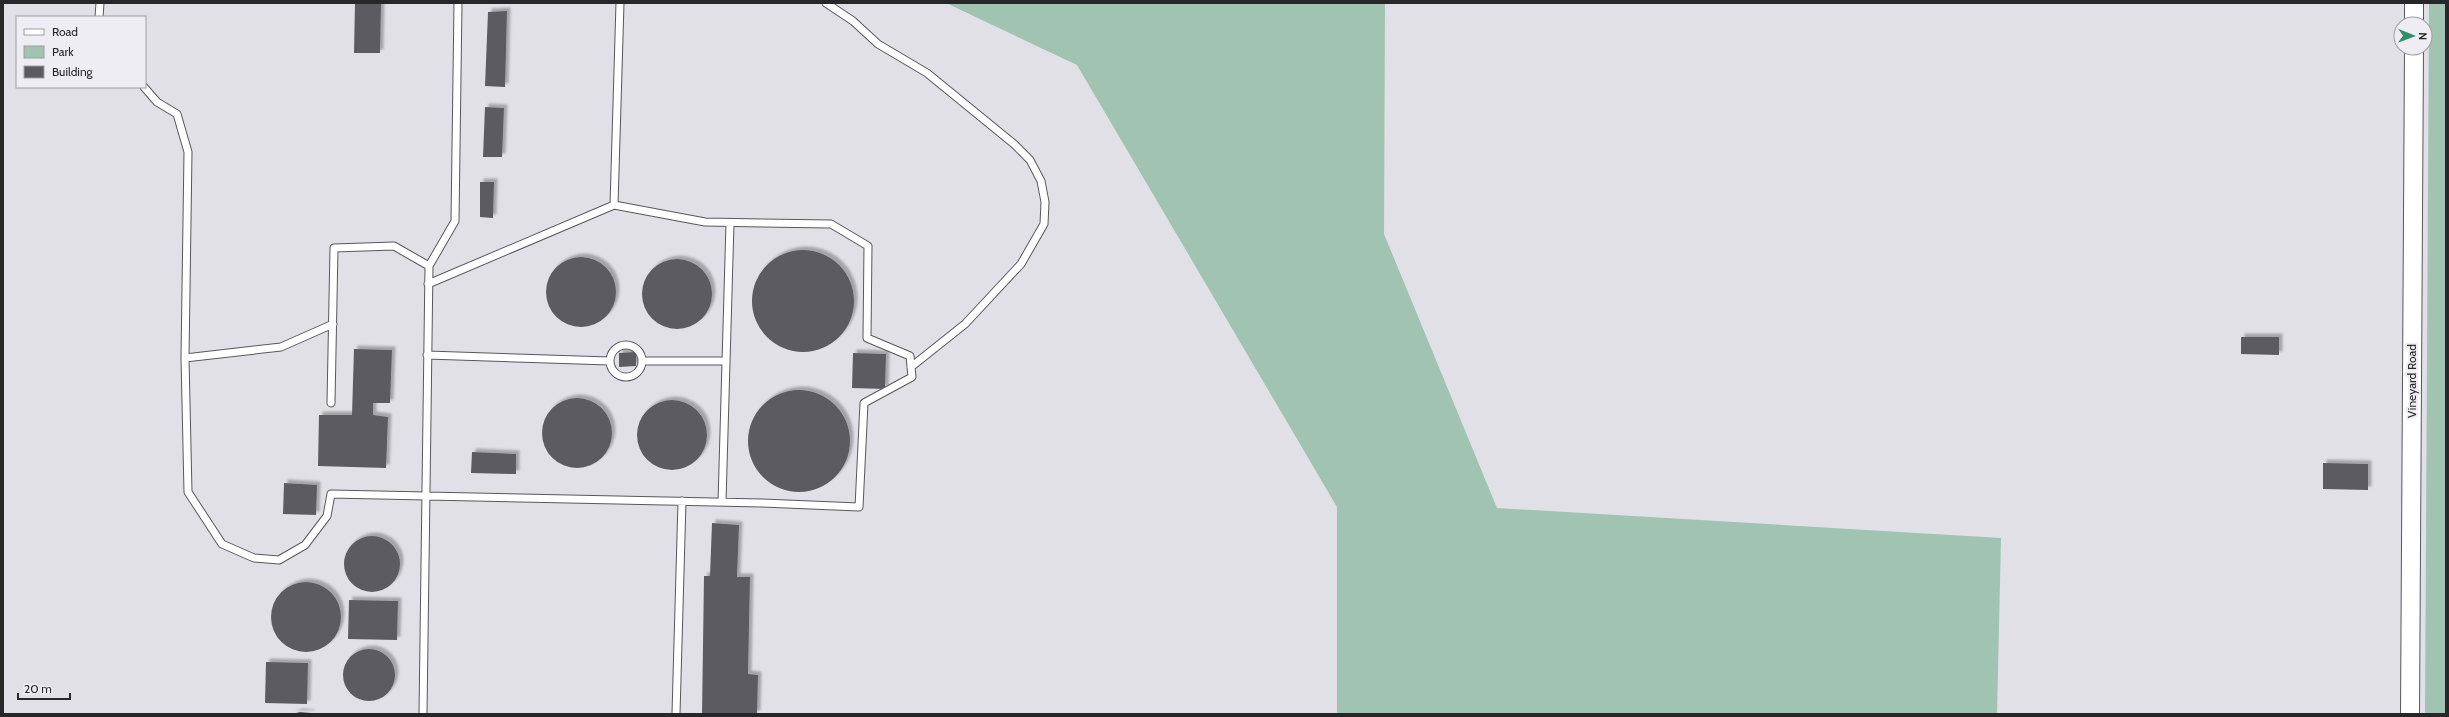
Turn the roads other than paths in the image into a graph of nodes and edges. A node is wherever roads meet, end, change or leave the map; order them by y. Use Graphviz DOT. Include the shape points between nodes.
graph roads {
  1 [pos="100,3"];
  2 [pos="458,3"];
  3 [pos="620,3"];
  4 [pos="826,3"];
  5 [pos="2414,3"];
  6 [pos="99,16"];
  7 [pos="2414,16"];
  8 [pos="2414,56"];
  9 [pos="145,88"];
  10 [pos="614,205"];
  11 [pos="730,223"];
  12 [pos="429,266"];
  13 [pos="428,284"];
  14 [pos="332,324"];
  15 [pos="427,355"];
  16 [pos="185,358"];
  17 [pos="642,360"];
  18 [pos="610,361"];
  19 [pos="726,361"];
  20 [pos="911,367"];
  21 [pos="331,403"];
  22 [pos="426,497"];
  23 [pos="682,501"];
  24 [pos="722,502"];
  25 [pos="423,714"];
  26 [pos="676,714"];
  27 [pos="2410,714"];
  1 -- 6 [label="lane"];
  2 -- 12 [label="lane" via="456,221"];
  3 -- 10 [label="lane"];
  4 -- 20 [label="lane" via="853,21 878,44 927,73 1014,144 1030,160 1041,181 1045,202 1044,224 1021,264 965,324"];
  5 -- 7 [label="street"];
  8 -- 27 [label="street, Vineyard Road"];
  9 -- 16 [label="lane" via="157,102 177,114 188,152"];
  10 -- 11 [label="lane" via="705,222"];
  10 -- 13 [label="lane"];
  11 -- 19 [label="lane"];
  11 -- 20 [label="lane" via="831,224 868,246 867,338 910,356"];
  12 -- 13 [label="lane"];
  12 -- 14 [label="lane" via="394,246 334,248"];
  13 -- 15 [label="lane"];
  14 -- 16 [label="lane" via="281,347"];
  14 -- 21 [label="lane"];
  15 -- 18 [label="lane"];
  15 -- 22 [label="lane"];
  16 -- 22 [label="lane" via="188,492 222,544 254,558 279,560 305,545 327,516 331,494"];
  17 -- 18 [label="lane" via="637,349 626,345 615,349"];
  17 -- 18 [label="lane" via="637,372 626,376 615,372"];
  17 -- 19 [label="lane"];
  19 -- 24 [label="lane"];
  20 -- 24 [label="lane" via="912,378 864,403 859,507"];
  22 -- 23 [label="lane"];
  22 -- 25 [label="lane"];
  23 -- 24 [label="lane"];
  23 -- 26 [label="lane"];
}
